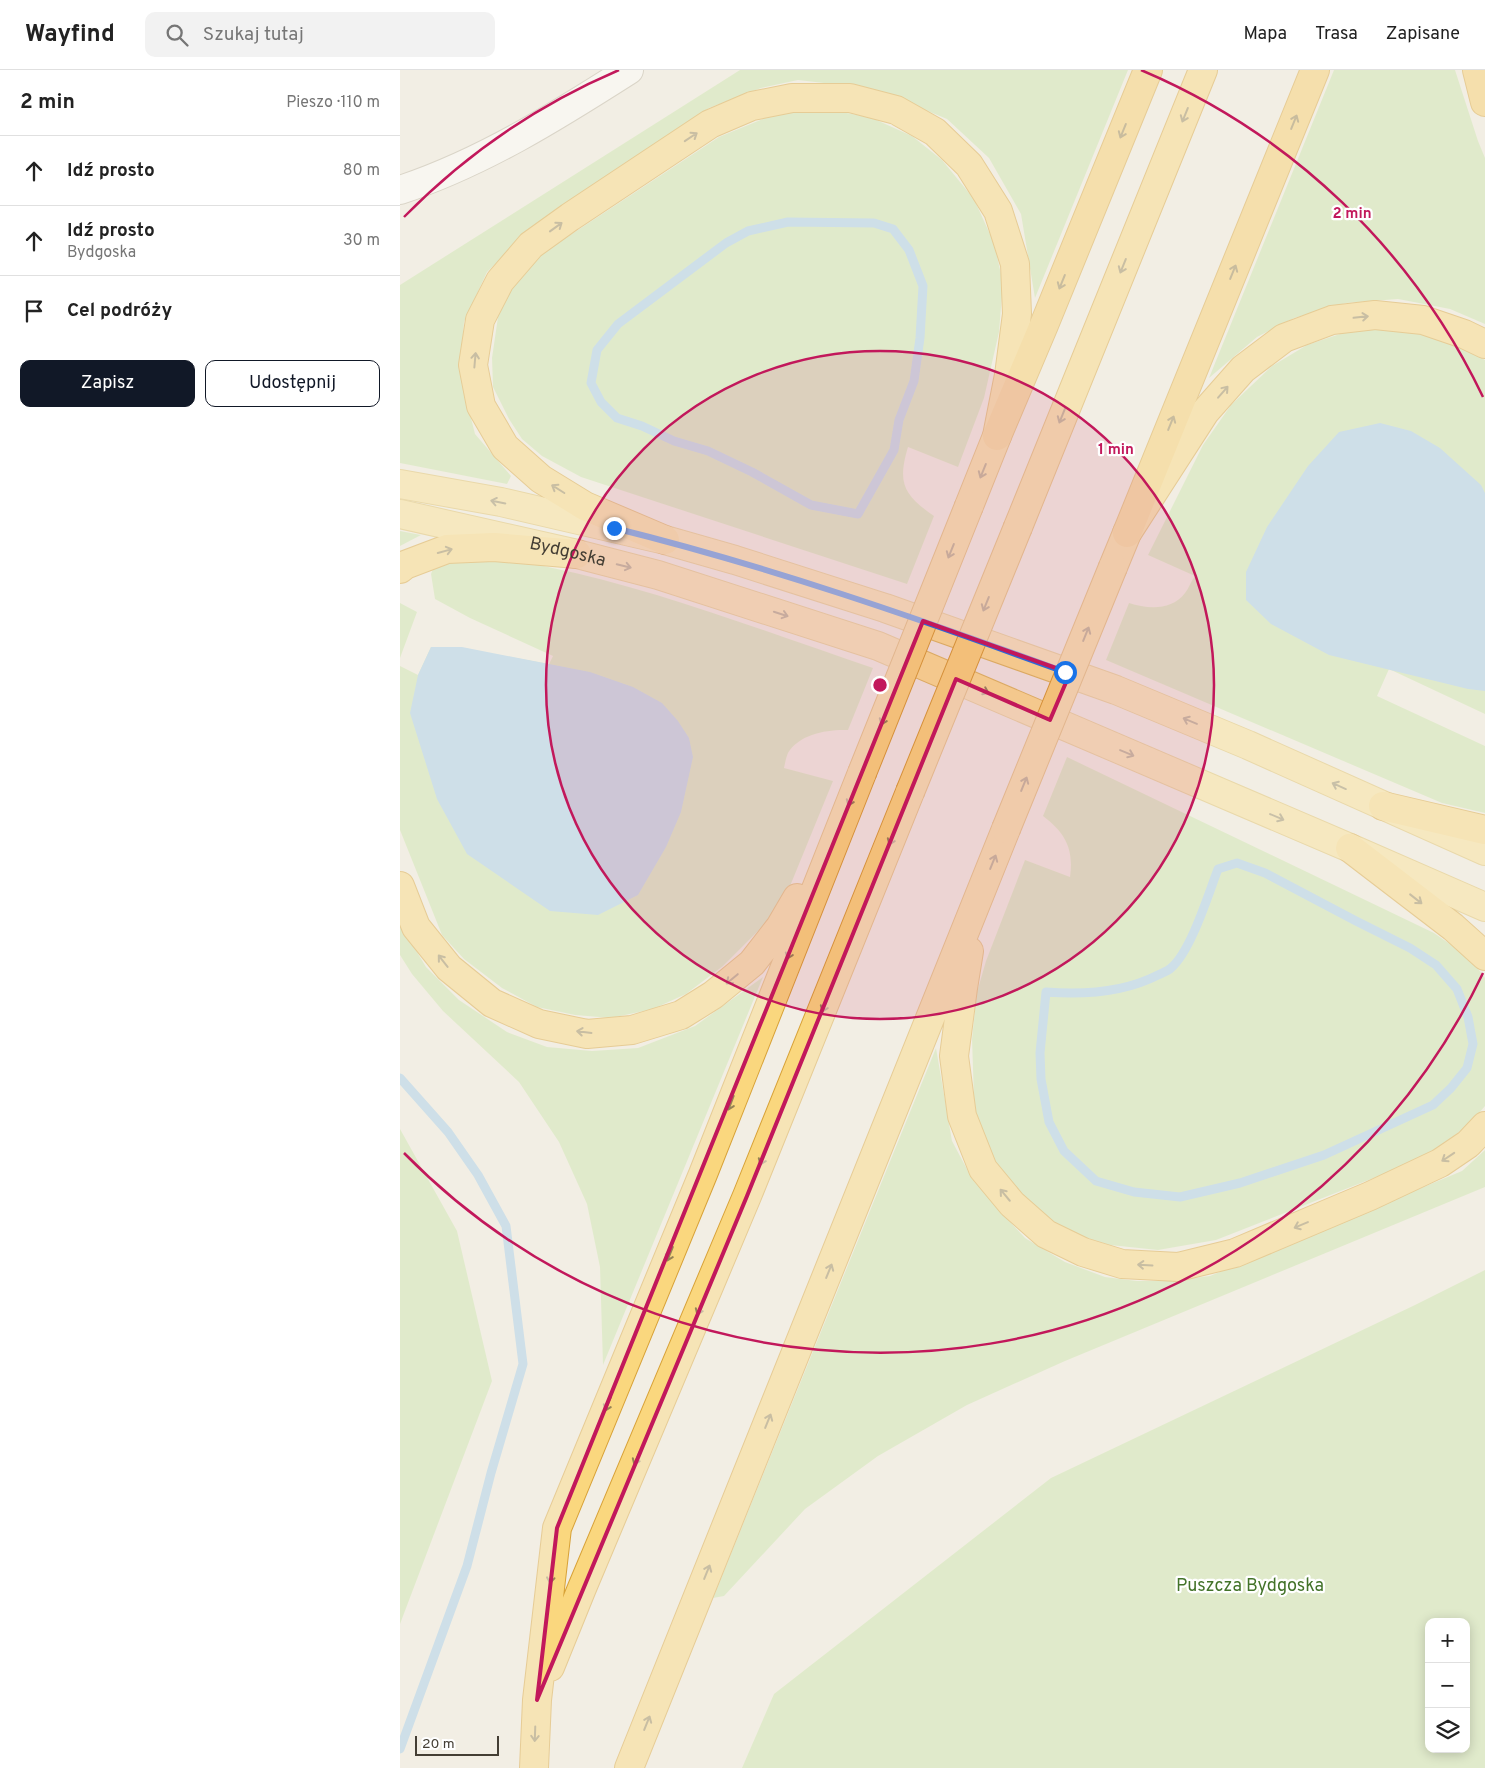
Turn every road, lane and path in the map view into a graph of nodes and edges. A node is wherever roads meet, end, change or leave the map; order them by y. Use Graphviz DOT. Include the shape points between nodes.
graph roads {
  1 [pos="629,70"];
  2 [pos="1148,70"];
  3 [pos="1203,70"];
  4 [pos="1315,70"];
  5 [pos="1477,70"];
  6 [pos="1485,102"];
  7 [pos="400,190"];
  8 [pos="1485,344"];
  9 [pos="997,436"];
  10 [pos="400,484"];
  11 [pos="400,514"];
  12 [pos="1127,533"];
  13 [pos="665,540"];
  14 [pos="577,554"];
  15 [pos="400,569"];
  16 [pos="1383,806"];
  17 [pos="840,825"];
  18 [pos="1485,830"];
  19 [pos="1350,848"];
  20 [pos="1485,852"];
  21 [pos="400,886"];
  22 [pos="979,896"];
  23 [pos="1485,907"];
  24 [pos="1485,956"];
  25 [pos="1485,1126"];
  26 [pos="537,1700"];
  27 [pos="534,1768"];
  28 [pos="628,1768"];
  1 -- 7 [label="street" via="492,152"];
  2 -- 9 [label="highway, one-way"];
  3 -- 26 [label="highway, one-way, bridge" via="747,1196"];
  12 -- 4 [label="highway, one-way"];
  5 -- 6 [label="highway"];
  12 -- 8 [label="highway, one-way" via="1205,412 1243,369 1284,338 1332,320 1374,315 1423,320"];
  13 -- 9 [label="highway, one-way" via="585,506 542,479 505,447 482,406 473,365 480,320 500,280 532,245 710,124 752,106 792,98 823,97 850,98 896,110 935,132 970,165 998,211 1016,264 1017,314"];
  9 -- 17 [label="highway, one-way, bridge"];
  13 -- 10 [label="main road, Bydgoska, one-way" via="510,504"];
  11 -- 14 [label="main road, Bydgoska"];
  22 -- 12 [label="highway, one-way, bridge"];
  16 -- 13 [label="main road, Bydgoska, one-way" via="1116,690 885,608"];
  15 -- 14 [label="highway, one-way" via="448,549 494,547"];
  14 -- 19 [label="main road, Bydgoska, one-way" via="658,575 878,646"];
  16 -- 18 [label="highway"];
  16 -- 20 [label="main road, Bydgoska"];
  17 -- 21 [label="highway, one-way" via="780,927 752,963 713,995 681,1015 632,1030 587,1034 539,1024 492,1003 449,968 416,927"];
  17 -- 26 [label="highway, one-way" via="703,1174 557,1528"];
  19 -- 23 [label="main road, Bydgoska"];
  19 -- 24 [label="highway, one-way" via="1454,927"];
  25 -- 22 [label="highway, one-way" via="1468,1144 1440,1163 1235,1254 1178,1266 1122,1264 1083,1252 1046,1234 1012,1204 983,1169 962,1116 954,1056"];
  28 -- 22 [label="highway, one-way"];
  26 -- 27 [label="highway, one-way"];
}
